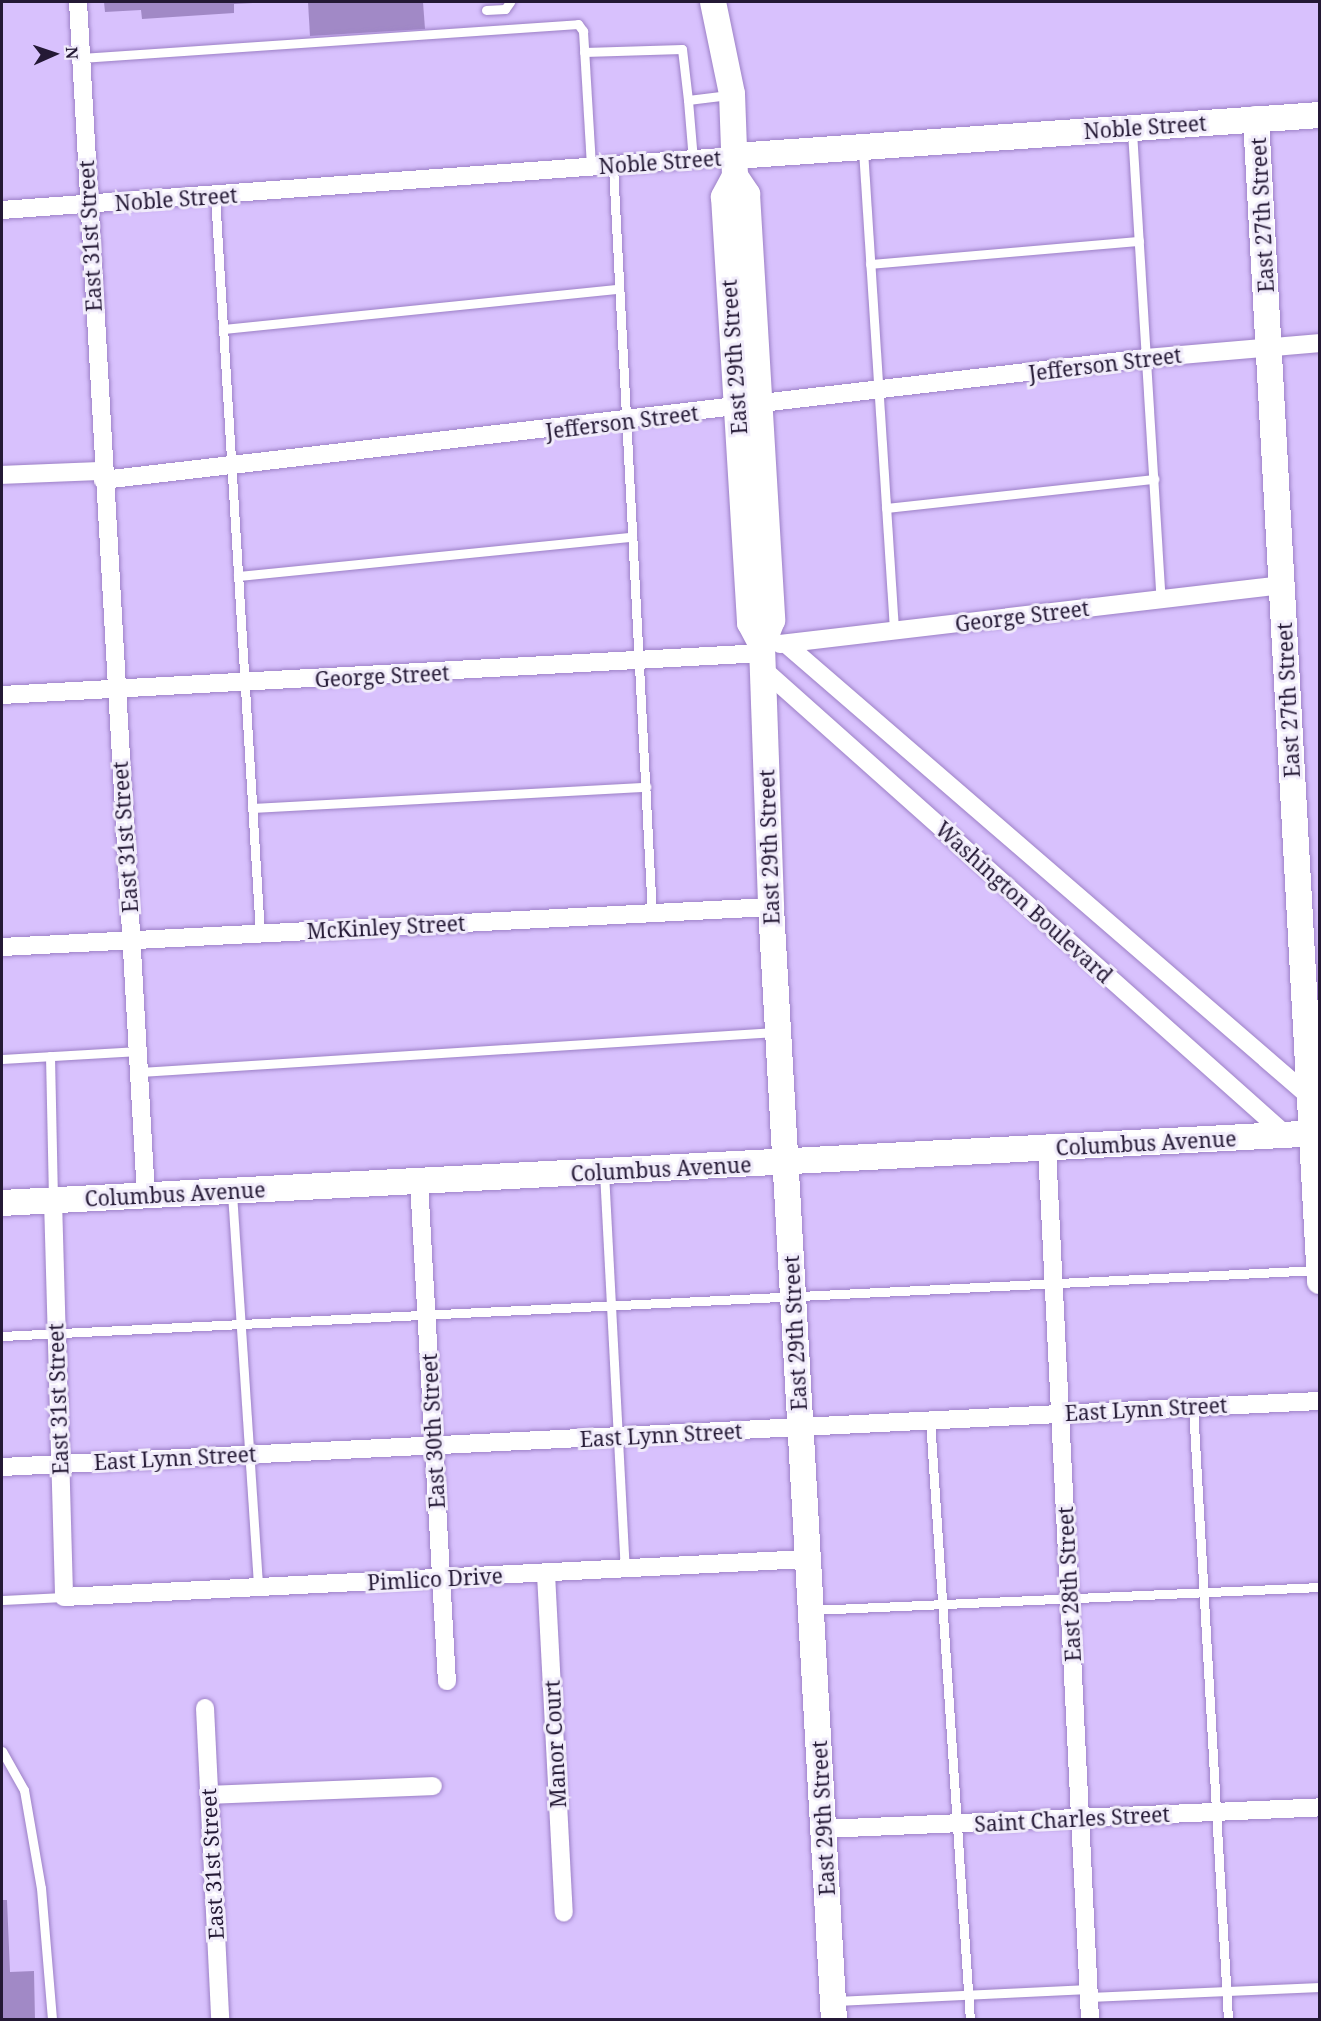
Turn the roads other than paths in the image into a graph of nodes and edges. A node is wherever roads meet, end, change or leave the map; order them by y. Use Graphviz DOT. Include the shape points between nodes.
graph roads {
  1 [pos="78,2"];
  2 [pos="510,2"];
  3 [pos="713,2"];
  4 [pos="486,10"];
  5 [pos="584,52"];
  6 [pos="81,58"];
  7 [pos="732,94"];
  8 [pos="688,100"];
  9 [pos="1320,115"];
  10 [pos="1257,119"];
  11 [pos="1132,128"];
  12 [pos="863,147"];
  13 [pos="693,160"];
  14 [pos="613,166"];
  15 [pos="735,166"];
  16 [pos="591,167"];
  17 [pos="215,196"];
  18 [pos="89,205"];
  19 [pos="2,210"];
  20 [pos="1139,241"];
  21 [pos="870,264"];
  22 [pos="619,289"];
  23 [pos="223,329"];
  24 [pos="1320,344"];
  25 [pos="1269,347"];
  26 [pos="1146,358"];
  27 [pos="879,392"];
  28 [pos="748,407"];
  29 [pos="624,422"];
  30 [pos="231,466"];
  31 [pos="103,475"];
  32 [pos="2,476"];
  33 [pos="1154,479"];
  34 [pos="886,508"];
  35 [pos="632,537"];
  36 [pos="238,576"];
  37 [pos="1282,585"];
  38 [pos="1161,599"];
  39 [pos="894,631"];
  40 [pos="768,653"];
  41 [pos="640,660"];
  42 [pos="245,684"];
  43 [pos="115,691"];
  44 [pos="2,695"];
  45 [pos="646,788"];
  46 [pos="252,808"];
  47 [pos="771,907"];
  48 [pos="652,914"];
  49 [pos="260,934"];
  50 [pos="131,941"];
  51 [pos="2,947"];
  52 [pos="778,1032"];
  53 [pos="1313,1050"];
  54 [pos="139,1052"];
  55 [pos="50,1056"];
  56 [pos="2,1059"];
  57 [pos="140,1072"];
  58 [pos="1314,1095"];
  59 [pos="1316,1134"];
  60 [pos="1286,1135"];
  61 [pos="1047,1149"];
  62 [pos="786,1163"];
  63 [pos="604,1172"];
  64 [pos="419,1182"];
  65 [pos="231,1191"];
  66 [pos="146,1195"];
  67 [pos="53,1200"];
  68 [pos="2,1203"];
  69 [pos="1319,1270"];
  70 [pos="1320,1281"];
  71 [pos="1054,1283"];
  72 [pos="793,1298"];
  73 [pos="611,1306"];
  74 [pos="426,1314"];
  75 [pos="242,1323"];
  76 [pos="57,1333"];
  77 [pos="2,1336"];
  78 [pos="1320,1401"];
  79 [pos="1193,1407"];
  80 [pos="1060,1413"];
  81 [pos="930,1420"];
  82 [pos="800,1428"];
  83 [pos="618,1438"];
  84 [pos="434,1446"];
  85 [pos="249,1454"];
  86 [pos="60,1464"];
  87 [pos="2,1467"];
  88 [pos="807,1559"];
  89 [pos="625,1571"];
  90 [pos="546,1574"];
  91 [pos="441,1578"];
  92 [pos="258,1587"];
  93 [pos="1320,1587"];
  94 [pos="1204,1593"];
  95 [pos="64,1597"];
  96 [pos="1069,1598"];
  97 [pos="2,1600"];
  98 [pos="942,1603"];
  99 [pos="810,1610"];
  100 [pos="447,1681"];
  101 [pos="205,1708"];
  102 [pos="2,1750"];
  103 [pos="433,1786"];
  104 [pos="209,1795"];
  105 [pos="1320,1807"];
  106 [pos="1216,1812"];
  107 [pos="1081,1819"];
  108 [pos="957,1824"];
  109 [pos="824,1829"];
  110 [pos="564,1913"];
  111 [pos="1320,1987"];
  112 [pos="1226,1992"];
  113 [pos="1089,1993"];
  114 [pos="969,1994"];
  115 [pos="834,2011"];
  116 [pos="52,2019"];
  117 [pos="220,2019"];
  118 [pos="970,2019"];
  119 [pos="1090,2019"];
  120 [pos="1228,2019"];
  1 -- 6 [label="street, East 31st Street"];
  2 -- 4 [label="lane" via="505,9"];
  3 -- 7 [label="street, East 29th Street"];
  5 -- 6 [label="lane" via="578,24"];
  5 -- 8 [label="lane" via="682,49"];
  5 -- 16 [label="lane"];
  6 -- 18 [label="street, East 31st Street"];
  7 -- 8 [label="lane"];
  7 -- 15 [label="street, East 29th Street"];
  8 -- 13 [label="lane"];
  9 -- 10 [label="street, Noble Street"];
  10 -- 11 [label="street, Noble Street"];
  10 -- 25 [label="street, East 27th Street"];
  11 -- 12 [label="street, Noble Street"];
  11 -- 20 [label="lane"];
  12 -- 15 [label="street, Noble Street"];
  12 -- 21 [label="lane"];
  13 -- 14 [label="street, Noble Street"];
  13 -- 15 [label="street, Noble Street"];
  14 -- 16 [label="street, Noble Street"];
  14 -- 22 [label="lane"];
  15 -- 28 [label="street, East 29th Street" via="724,197"];
  16 -- 17 [label="street, Noble Street"];
  17 -- 18 [label="street, Noble Street"];
  17 -- 23 [label="lane"];
  18 -- 19 [label="street, Noble Street"];
  18 -- 31 [label="street, East 31st Street"];
  20 -- 21 [label="lane"];
  20 -- 26 [label="lane"];
  21 -- 27 [label="lane"];
  22 -- 23 [label="lane"];
  22 -- 29 [label="lane"];
  23 -- 30 [label="lane"];
  24 -- 25 [label="street, Jefferson Street"];
  25 -- 26 [label="street, Jefferson Street"];
  25 -- 37 [label="street, East 27th Street"];
  26 -- 27 [label="street, Jefferson Street"];
  26 -- 33 [label="lane"];
  27 -- 28 [label="street, Jefferson Street"];
  27 -- 34 [label="lane"];
  28 -- 29 [label="street, Jefferson Street"];
  28 -- 40 [label="street, East 29th Street" via="750,622"];
  29 -- 30 [label="street, Jefferson Street"];
  29 -- 35 [label="lane"];
  30 -- 31 [label="street, Jefferson Street"];
  30 -- 36 [label="lane"];
  31 -- 32 [label="street, Jefferson Street"];
  31 -- 43 [label="street, East 31st Street"];
  33 -- 34 [label="lane"];
  33 -- 38 [label="lane"];
  34 -- 39 [label="lane"];
  35 -- 36 [label="lane"];
  35 -- 41 [label="lane"];
  36 -- 42 [label="lane"];
  37 -- 38 [label="street, George Street"];
  37 -- 53 [label="street, East 27th Street"];
  38 -- 39 [label="street, George Street"];
  39 -- 40 [label="street, George Street"];
  40 -- 41 [label="street, George Street"];
  40 -- 47 [label="street, East 29th Street"];
  40 -- 58 [label="street, Washington Boulevard"];
  40 -- 60 [label="street, Washington Boulevard"];
  41 -- 42 [label="street, George Street"];
  41 -- 45 [label="lane"];
  42 -- 43 [label="street, George Street"];
  42 -- 46 [label="lane"];
  43 -- 44 [label="street, George Street"];
  43 -- 50 [label="street, East 31st Street"];
  45 -- 46 [label="lane"];
  45 -- 48 [label="lane"];
  46 -- 49 [label="lane"];
  47 -- 48 [label="street, McKinley Street"];
  47 -- 52 [label="street, East 29th Street"];
  48 -- 49 [label="street, McKinley Street"];
  49 -- 50 [label="street, McKinley Street"];
  50 -- 51 [label="street, McKinley Street"];
  50 -- 54 [label="street, East 31st Street"];
  52 -- 57 [label="lane"];
  52 -- 62 [label="street, East 29th Street"];
  53 -- 58 [label="street, East 27th Street"];
  54 -- 55 [label="lane"];
  54 -- 57 [label="street, East 31st Street"];
  55 -- 56 [label="lane"];
  55 -- 67 [label="lane"];
  57 -- 66 [label="street, East 31st Street"];
  58 -- 59 [label="street, East 27th Street"];
  59 -- 60 [label="street, Columbus Avenue"];
  59 -- 69 [label="street, East 27th Street"];
  60 -- 61 [label="street, Columbus Avenue"];
  61 -- 62 [label="street, Columbus Avenue"];
  61 -- 71 [label="street, East 28th Street"];
  62 -- 63 [label="street, Columbus Avenue"];
  62 -- 72 [label="street, East 29th Street"];
  63 -- 64 [label="street, Columbus Avenue"];
  63 -- 73 [label="lane"];
  64 -- 65 [label="street, Columbus Avenue"];
  64 -- 74 [label="street, East 30th Street"];
  65 -- 66 [label="street, Columbus Avenue"];
  65 -- 75 [label="lane"];
  66 -- 67 [label="street, Columbus Avenue"];
  67 -- 68 [label="street, Columbus Avenue"];
  67 -- 76 [label="street, East 31st Street"];
  69 -- 70 [label="street, East 27th Street"];
  69 -- 71 [label="lane"];
  71 -- 72 [label="lane"];
  71 -- 80 [label="street, East 28th Street"];
  72 -- 73 [label="lane"];
  72 -- 82 [label="street, East 29th Street"];
  73 -- 74 [label="lane"];
  73 -- 83 [label="lane"];
  74 -- 75 [label="lane"];
  74 -- 84 [label="street, East 30th Street"];
  75 -- 76 [label="lane"];
  75 -- 85 [label="lane"];
  76 -- 77 [label="lane"];
  76 -- 86 [label="street, East 31st Street"];
  78 -- 79 [label="street, East Lynn Street"];
  79 -- 80 [label="street, East Lynn Street"];
  79 -- 94 [label="lane"];
  80 -- 81 [label="street, East Lynn Street"];
  80 -- 96 [label="street, East 28th Street"];
  81 -- 82 [label="street, East Lynn Street"];
  81 -- 98 [label="lane"];
  82 -- 83 [label="street, East Lynn Street"];
  82 -- 88 [label="street, East 29th Street"];
  83 -- 84 [label="street, East Lynn Street"];
  83 -- 89 [label="lane"];
  84 -- 85 [label="street, East Lynn Street"];
  84 -- 91 [label="street, East 30th Street"];
  85 -- 86 [label="street, East Lynn Street"];
  85 -- 92 [label="lane"];
  86 -- 87 [label="street, East Lynn Street"];
  86 -- 95 [label="street, East 31st Street"];
  88 -- 89 [label="street, Pimlico Drive"];
  88 -- 99 [label="street, East 29th Street"];
  89 -- 90 [label="street, Pimlico Drive"];
  90 -- 91 [label="street, Pimlico Drive"];
  90 -- 110 [label="street, Manor Court"];
  91 -- 92 [label="street, Pimlico Drive"];
  91 -- 100 [label="street, East 30th Street"];
  92 -- 95 [label="street, Pimlico Drive"];
  93 -- 94 [label="lane"];
  94 -- 96 [label="lane"];
  94 -- 106 [label="lane"];
  95 -- 97 [label="lane"];
  96 -- 98 [label="lane"];
  96 -- 107 [label="street, East 28th Street"];
  98 -- 99 [label="lane"];
  98 -- 108 [label="lane"];
  99 -- 109 [label="street, East 29th Street"];
  101 -- 104 [label="street, East 31st Street"];
  102 -- 116 [label="lane" via="24,1790 41,1888"];
  103 -- 104 [label="street"];
  104 -- 117 [label="street, East 31st Street"];
  105 -- 106 [label="street, Saint Charles Street"];
  106 -- 107 [label="street, Saint Charles Street"];
  106 -- 112 [label="lane"];
  107 -- 108 [label="street, Saint Charles Street"];
  107 -- 113 [label="street, East 28th Street"];
  108 -- 109 [label="street, Saint Charles Street"];
  108 -- 114 [label="lane"];
  109 -- 115 [label="street, East 29th Street"];
  111 -- 112 [label="lane"];
  112 -- 113 [label="lane"];
  112 -- 120 [label="lane"];
  113 -- 114 [label="lane"];
  113 -- 119 [label="street, East 28th Street"];
  114 -- 115 [label="lane"];
  114 -- 118 [label="lane"];
}
